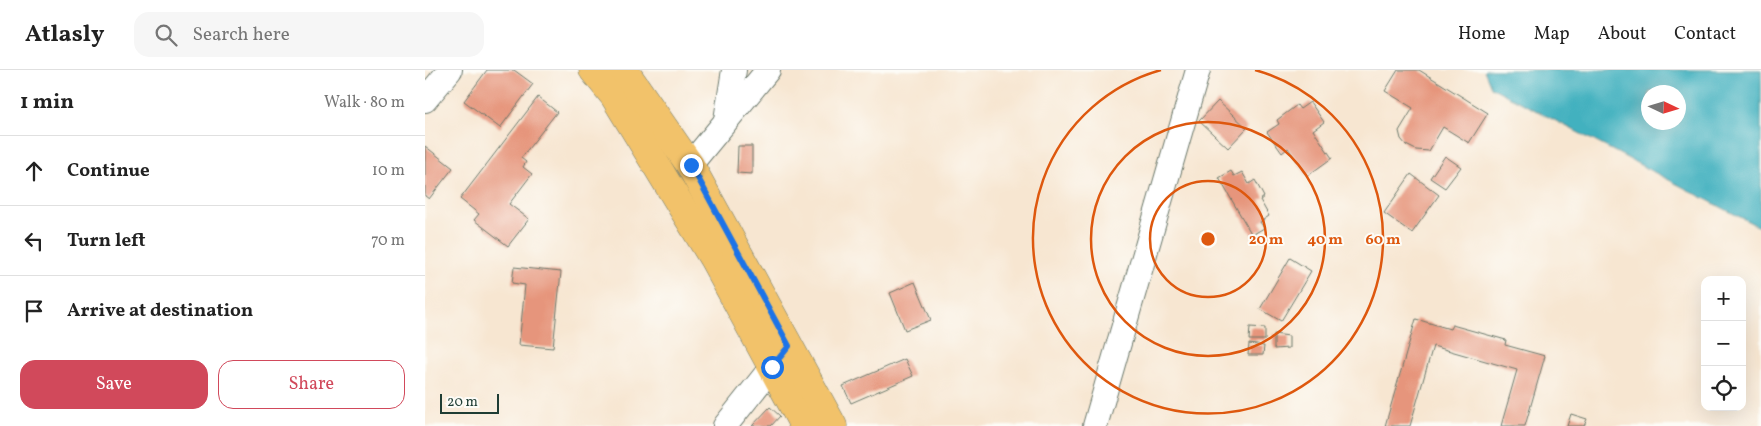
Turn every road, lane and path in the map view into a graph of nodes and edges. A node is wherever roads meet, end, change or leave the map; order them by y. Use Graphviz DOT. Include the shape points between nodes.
graph roads {
  1 [pos="450,70"];
  2 [pos="593,70"];
  3 [pos="624,70"];
  4 [pos="734,70"];
  5 [pos="768,70"];
  6 [pos="1198,70"];
  7 [pos="425,100"];
  8 [pos="726,122"];
  9 [pos="691,165"];
  10 [pos="789,346"];
  11 [pos="772,367"];
  12 [pos="725,426"];
  13 [pos="804,426"];
  14 [pos="833,426"];
  15 [pos="1095,426"];
  1 -- 7 [label="street"];
  2 -- 11 [label="main road" via="614,96 704,244"];
  3 -- 9 [label="main road"];
  4 -- 8 [label="street"];
  5 -- 8 [label="street"];
  6 -- 15 [label="street"];
  8 -- 9 [label="street"];
  9 -- 10 [label="main road"];
  10 -- 11 [label="street"];
  10 -- 14 [label="main road"];
  11 -- 12 [label="street"];
  11 -- 13 [label="main road"];
}
